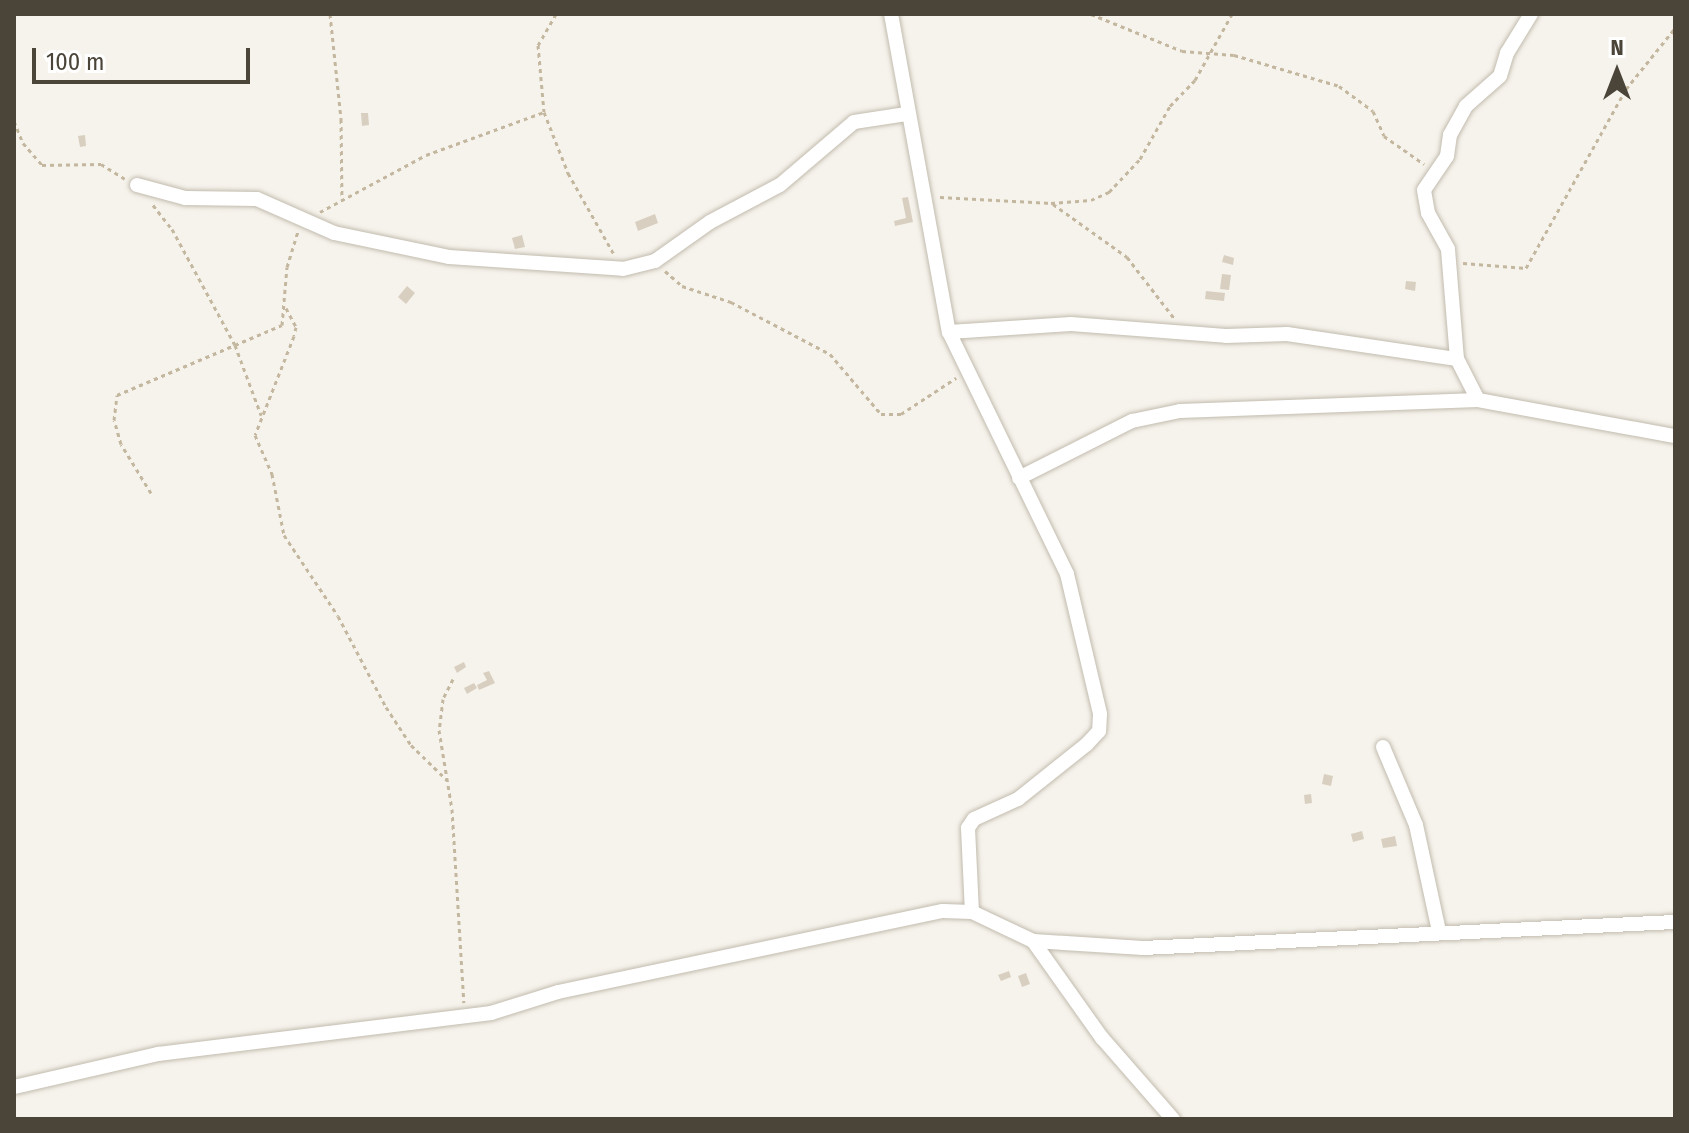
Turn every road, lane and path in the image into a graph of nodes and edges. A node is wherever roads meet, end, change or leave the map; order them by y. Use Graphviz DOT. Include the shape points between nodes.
graph roads {
  1 [pos="330,14"];
  2 [pos="556,14"];
  3 [pos="891,14"];
  4 [pos="1091,14"];
  5 [pos="1232,14"];
  6 [pos="1531,14"];
  7 [pos="1675,28"];
  8 [pos="1211,53"];
  9 [pos="544,112"];
  10 [pos="906,114"];
  11 [pos="14,121"];
  12 [pos="1433,172"];
  13 [pos="137,185"];
  14 [pos="920,194"];
  15 [pos="342,200"];
  16 [pos="1051,203"];
  17 [pos="302,222"];
  18 [pos="655,261"];
  19 [pos="1451,265"];
  20 [pos="623,269"];
  21 [pos="284,305"];
  22 [pos="949,332"];
  23 [pos="1187,333"];
  24 [pos="235,345"];
  25 [pos="1457,359"];
  26 [pos="965,371"];
  27 [pos="1478,400"];
  28 [pos="261,416"];
  29 [pos="1675,436"];
  30 [pos="1019,478"];
  31 [pos="151,493"];
  32 [pos="453,679"];
  33 [pos="1383,747"];
  34 [pos="447,780"];
  35 [pos="972,912"];
  36 [pos="1675,922"];
  37 [pos="1439,931"];
  38 [pos="1033,941"];
  39 [pos="465,1017"];
  40 [pos="14,1087"];
  41 [pos="1173,1119"];
  1 -- 15 [label="path" via="341,119"];
  2 -- 9 [label="path" via="538,45"];
  3 -- 10 [label="street"];
  4 -- 8 [label="path" via="1182,51"];
  5 -- 8 [label="path"];
  6 -- 12 [label="street" via="1507,53 1500,76 1466,106 1450,135 1447,156"];
  7 -- 19 [label="path" via="1626,89 1526,268"];
  8 -- 12 [label="path" via="1339,86 1373,111 1384,136"];
  8 -- 16 [label="path" via="1170,106 1140,159 1109,192 1091,200"];
  9 -- 15 [label="path" via="426,155"];
  9 -- 20 [label="path" via="568,173"];
  10 -- 14 [label="street"];
  10 -- 18 [label="street" via="846,127 809,165 710,222"];
  11 -- 13 [label="path" via="23,143 42,165 101,164"];
  12 -- 19 [label="street" via="1424,196"];
  13 -- 17 [label="street" via="185,198 257,199"];
  13 -- 24 [label="path" via="172,229"];
  14 -- 16 [label="path"];
  14 -- 22 [label="street"];
  15 -- 17 [label="path"];
  16 -- 23 [label="path" via="1127,257"];
  17 -- 20 [label="street" via="449,257"];
  17 -- 21 [label="path" via="287,267"];
  18 -- 20 [label="street"];
  18 -- 26 [label="path" via="682,286 731,302 830,354 881,414 901,414"];
  19 -- 25 [label="street" via="1449,309"];
  21 -- 24 [label="path" via="282,325"];
  21 -- 28 [label="path" via="296,327"];
  22 -- 23 [label="street" via="1071,324"];
  22 -- 26 [label="street"];
  23 -- 25 [label="street" via="1287,334"];
  24 -- 28 [label="path"];
  24 -- 31 [label="path" via="117,395 114,420 121,444"];
  25 -- 27 [label="street"];
  26 -- 30 [label="street"];
  27 -- 29 [label="street"];
  27 -- 30 [label="street" via="1180,411 1132,421"];
  28 -- 34 [label="path" via="255,435 272,474 284,535 403,732"];
  30 -- 35 [label="street" via="1067,574 1100,714 1099,731 1018,799 974,819 968,828"];
  32 -- 34 [label="path" via="440,713"];
  33 -- 37 [label="street" via="1416,825"];
  34 -- 39 [label="path"];
  35 -- 38 [label="street"];
  35 -- 39 [label="street" via="943,911 889,921"];
  36 -- 37 [label="street"];
  37 -- 38 [label="street" via="1266,939 1193,949"];
  38 -- 41 [label="street" via="1102,1038"];
  39 -- 40 [label="street" via="158,1054"];
}
